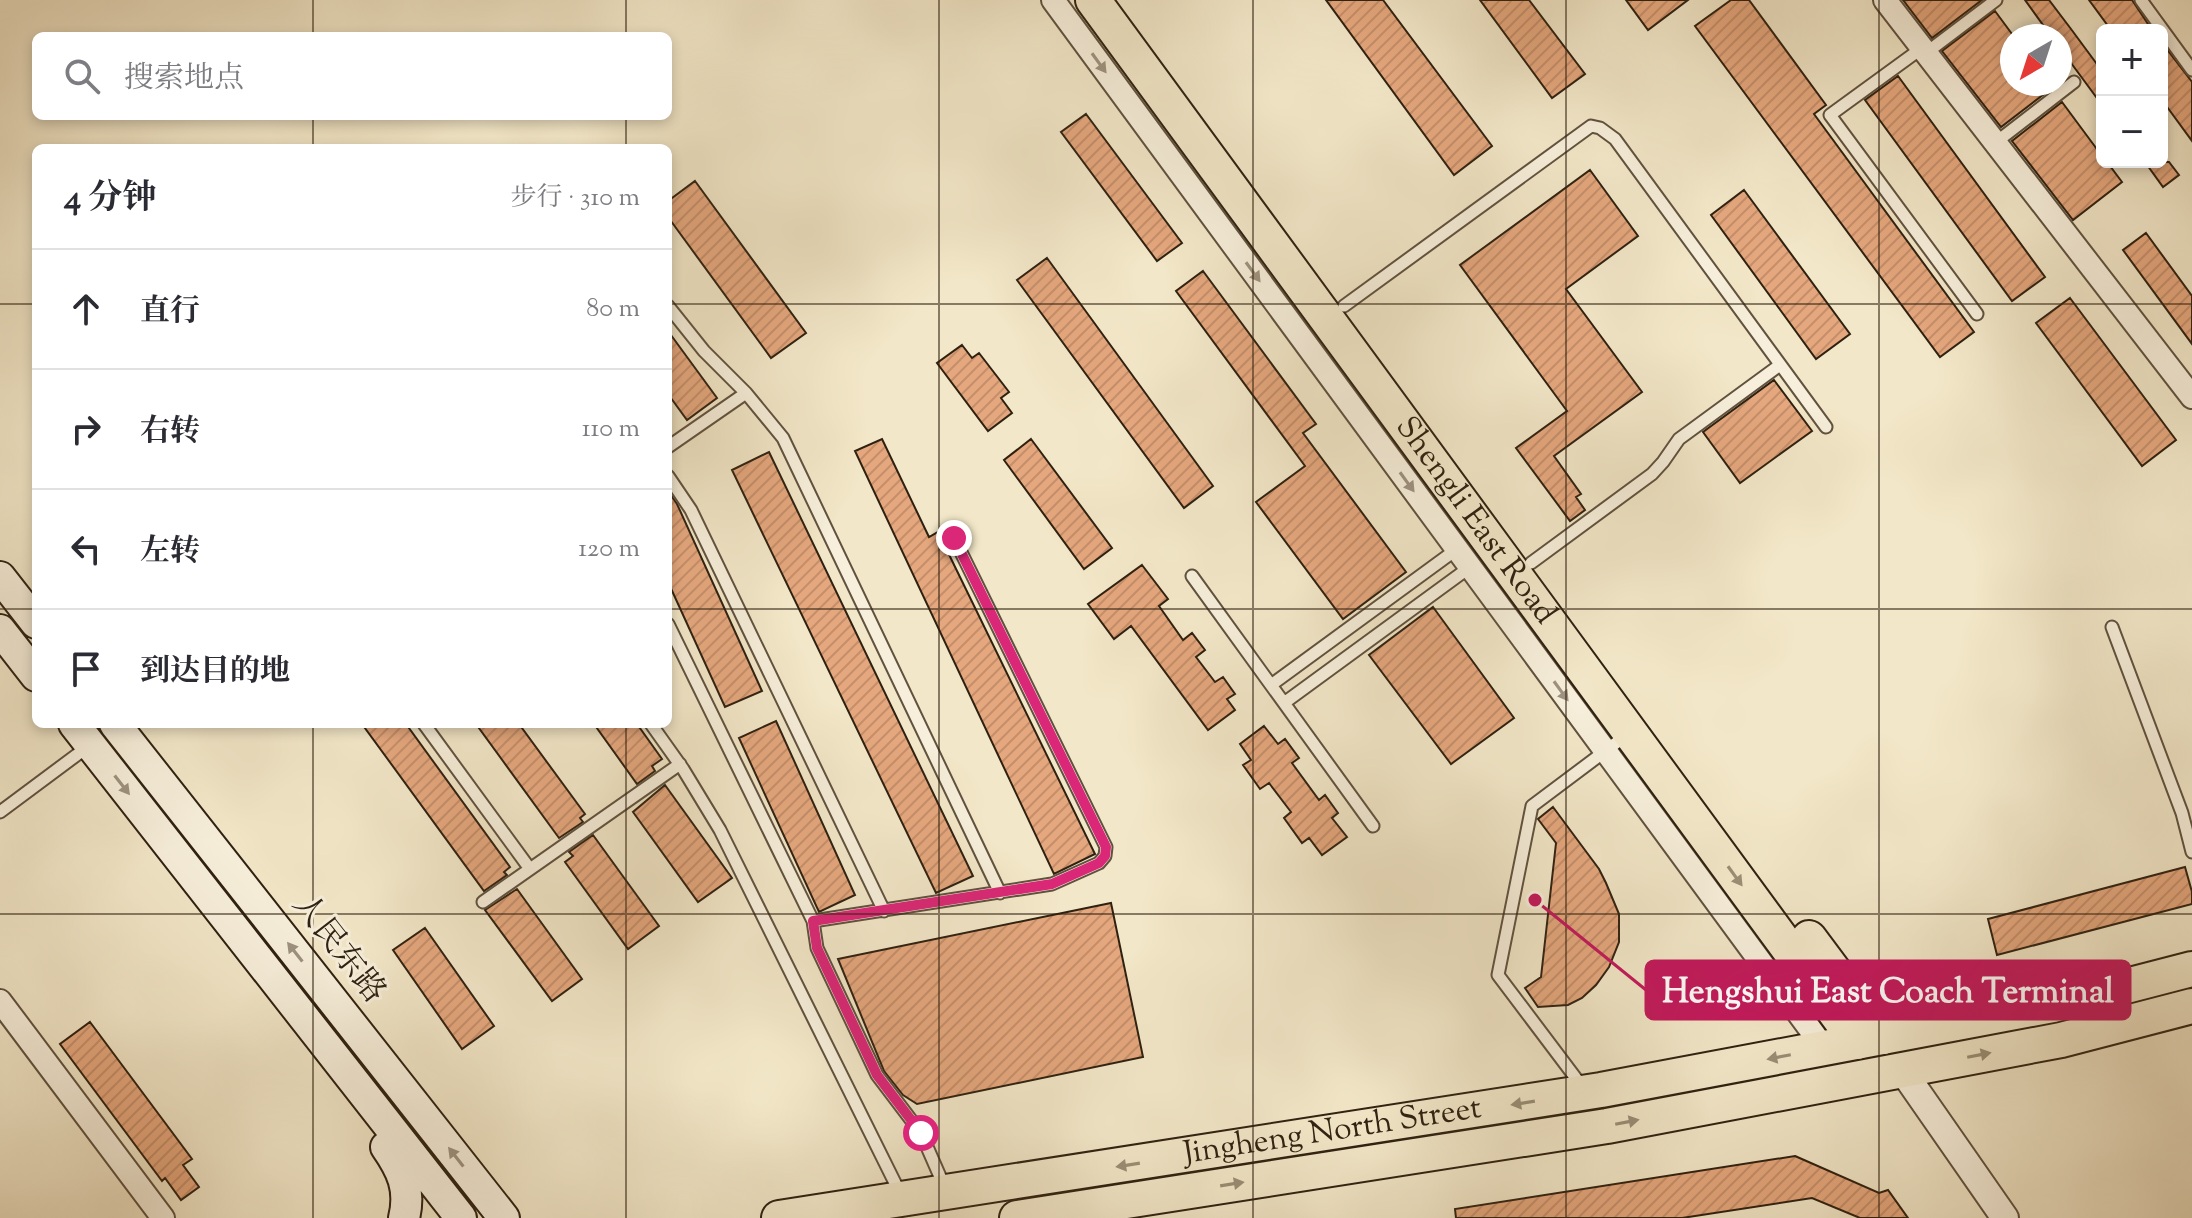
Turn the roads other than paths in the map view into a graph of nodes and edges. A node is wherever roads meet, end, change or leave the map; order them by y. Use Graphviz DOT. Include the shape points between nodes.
graph roads {
  1 [pos="1053,0"];
  2 [pos="1093,0"];
  3 [pos="1119,0"];
  4 [pos="1885,0"];
  5 [pos="1996,0"];
  6 [pos="2141,0"];
  7 [pos="1924,51"];
  8 [pos="2192,70"];
  9 [pos="2074,82"];
  10 [pos="1995,143"];
  11 [pos="1344,306"];
  12 [pos="672,311"];
  13 [pos="1977,314"];
  14 [pos="1780,365"];
  15 [pos="746,393"];
  16 [pos="2192,397"];
  17 [pos="1826,427"];
  18 [pos="672,444"];
  19 [pos="672,482"];
  20 [pos="954,538"];
  21 [pos="1463,558"];
  22 [pos="1531,563"];
  23 [pos="1192,576"];
  24 [pos="0,577"];
  25 [pos="32,618"];
  26 [pos="2112,627"];
  27 [pos="0,630"];
  28 [pos="672,632"];
  29 [pos="32,671"];
  30 [pos="1271,685"];
  31 [pos="1284,703"];
  32 [pos="118,728"];
  33 [pos="427,728"];
  34 [pos="654,728"];
  35 [pos="78,738"];
  36 [pos="1617,742"];
  37 [pos="680,764"];
  38 [pos="0,812"];
  39 [pos="1373,826"];
  40 [pos="2192,852"];
  41 [pos="530,869"];
  42 [pos="1000,893"];
  43 [pos="483,902"];
  44 [pos="884,911"];
  45 [pos="813,921"];
  46 [pos="2192,969"];
  47 [pos="286,995"];
  48 [pos="0,1001"];
  49 [pos="2192,1006"];
  50 [pos="1870,1040"];
  51 [pos="1824,1048"];
  52 [pos="1902,1070"];
  53 [pos="1587,1093"];
  54 [pos="947,1193"];
  55 [pos="903,1199"];
  56 [pos="163,1218"];
  57 [pos="404,1218"];
  58 [pos="461,1218"];
  59 [pos="504,1218"];
  60 [pos="779,1218"];
  61 [pos="1017,1218"];
  62 [pos="2005,1218"];
  1 -- 21 [label="street, one-way"];
  2 -- 36 [label="main road, Shengli East Road"];
  3 -- 11 [label="main road, Shengli East Road"];
  4 -- 7 [label="street"];
  5 -- 7 [label="lane"];
  6 -- 8 [label="lane"];
  7 -- 10 [label="street"];
  7 -- 13 [label="lane" via="1830,115"];
  9 -- 10 [label="lane"];
  10 -- 16 [label="street"];
  11 -- 14 [label="lane" via="1591,126 1615,139"];
  11 -- 22 [label="main road, Shengli East Road"];
  12 -- 15 [label="lane"];
  14 -- 17 [label="lane"];
  14 -- 22 [label="lane" via="1679,439 1652,474"];
  15 -- 18 [label="lane"];
  15 -- 42 [label="lane" via="783,438"];
  19 -- 44 [label="lane" via="691,510"];
  20 -- 42 [label="lane" via="1106,847 1099,863 1052,884"];
  21 -- 30 [label="lane"];
  21 -- 31 [label="lane"];
  21 -- 36 [label="street, one-way"];
  22 -- 50 [label="main road, Shengli East Road"];
  23 -- 30 [label="lane"];
  24 -- 25 [label="main road"];
  26 -- 40 [label="lane"];
  27 -- 29 [label="main road"];
  28 -- 45 [label="lane"];
  30 -- 31 [label="lane"];
  31 -- 39 [label="lane"];
  59 -- 32 [label="main road, 人民东路, one-way"];
  33 -- 41 [label="lane"];
  34 -- 37 [label="lane"];
  35 -- 38 [label="lane"];
  35 -- 47 [label="main road, one-way"];
  36 -- 50 [label="main road, Shengli East Road, one-way"];
  36 -- 51 [label="street"];
  36 -- 53 [label="lane" via="1532,806 1498,975"];
  37 -- 41 [label="lane"];
  37 -- 55 [label="lane" via="720,830"];
  41 -- 43 [label="lane"];
  42 -- 44 [label="lane"];
  44 -- 45 [label="lane"];
  45 -- 54 [label="lane" via="817,948 877,1075 921,1133"];
  46 -- 50 [label="main road, Jingheng North Street" via="2053,1005"];
  47 -- 57 [label="main road" via="405,1179"];
  47 -- 58 [label="main road"];
  48 -- 56 [label="street"];
  52 -- 49 [label="main road, Jingheng North Street, one-way" via="2061,1040"];
  50 -- 51 [label="main road, Jingheng North Street"];
  51 -- 53 [label="main road, Jingheng North Street, one-way"];
  61 -- 52 [label="main road, Jingheng North Street, one-way" via="1136,1204 1607,1126"];
  52 -- 62 [label="street"];
  53 -- 54 [label="main road, Jingheng North Street, one-way"];
  54 -- 55 [label="main road, Jingheng North Street"];
  55 -- 60 [label="main road, Jingheng North Street"];
}
